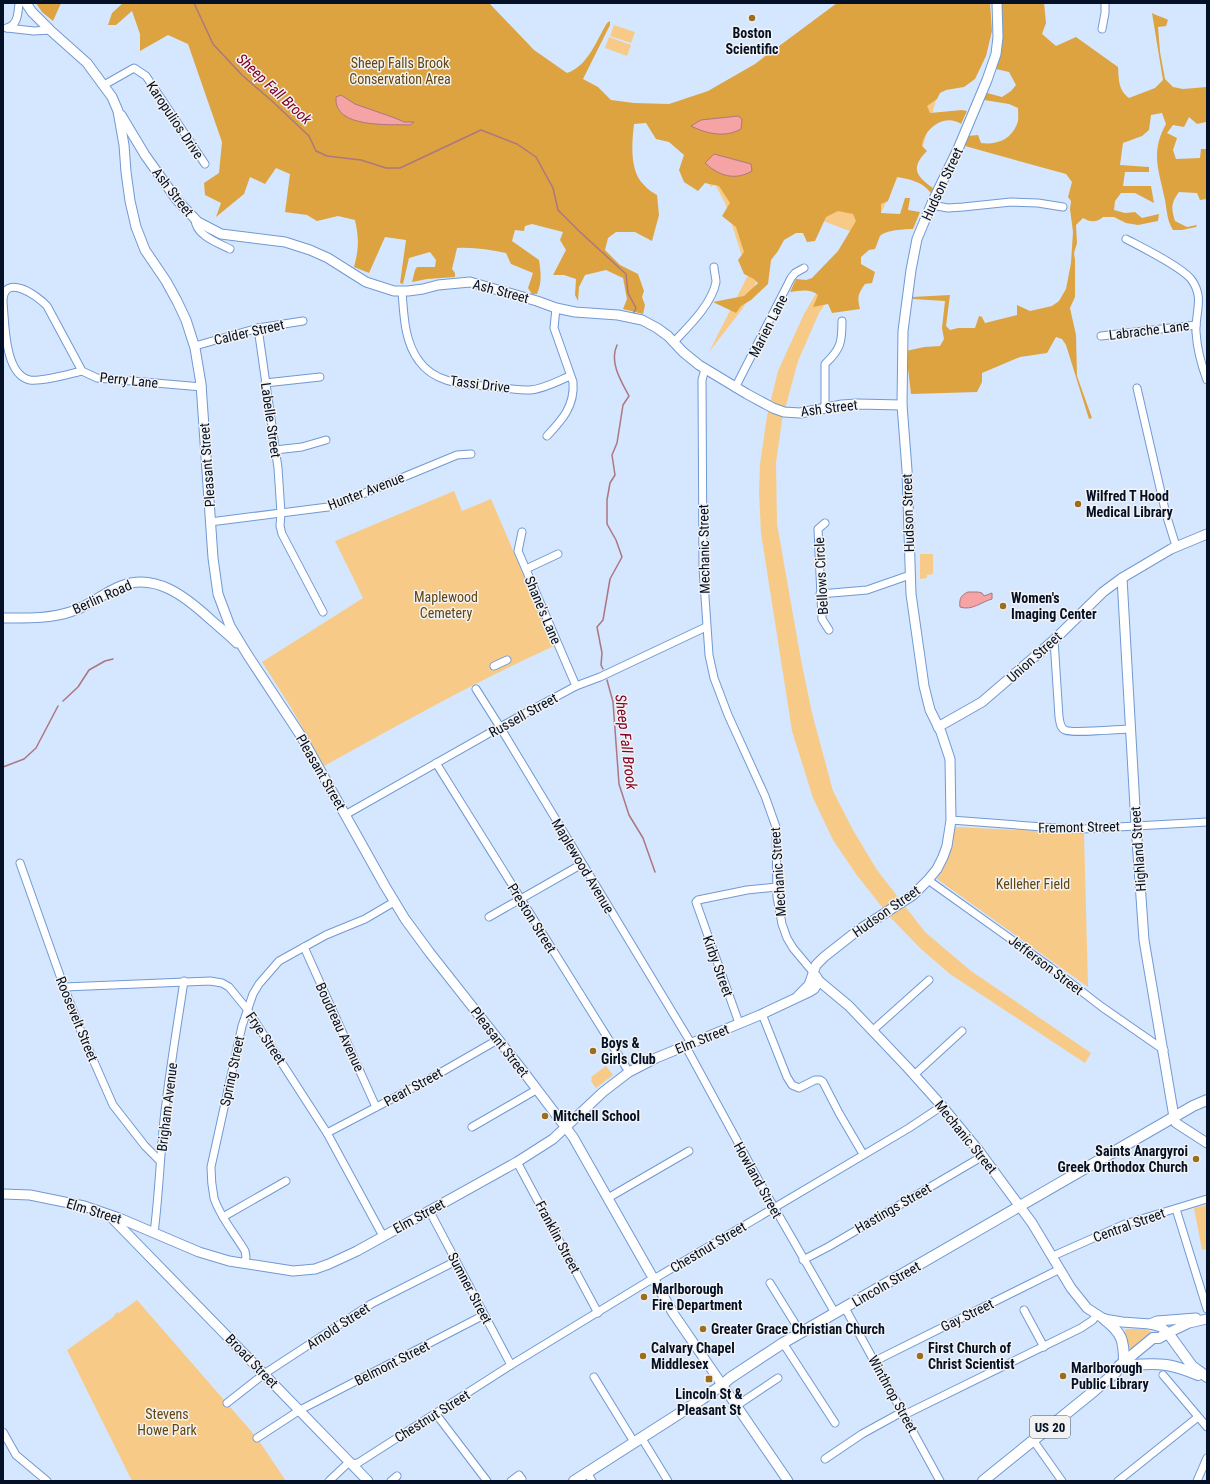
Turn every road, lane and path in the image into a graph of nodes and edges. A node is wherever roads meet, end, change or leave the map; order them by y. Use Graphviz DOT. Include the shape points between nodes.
graph roads {
  1 [pos="19,3"];
  2 [pos="26,3"];
  3 [pos="997,3"];
  4 [pos="1105,3"];
  5 [pos="5,28"];
  6 [pos="1102,29"];
  7 [pos="50,30"];
  8 [pos="104,86"];
  9 [pos="118,111"];
  10 [pos="141,147"];
  11 [pos="124,150"];
  12 [pos="205,164"];
  13 [pos="931,205"];
  14 [pos="1063,207"];
  15 [pos="195,219"];
  16 [pos="1126,239"];
  17 [pos="230,249"];
  18 [pos="714,267"];
  19 [pos="804,268"];
  20 [pos="402,292"];
  21 [pos="556,308"];
  22 [pos="303,321"];
  23 [pos="842,321"];
  24 [pos="1196,324"];
  25 [pos="258,328"];
  26 [pos="1101,336"];
  27 [pos="674,342"];
  28 [pos="195,346"];
  29 [pos="705,369"];
  30 [pos="82,371"];
  31 [pos="570,376"];
  32 [pos="320,377"];
  33 [pos="1207,380"];
  34 [pos="265,383"];
  35 [pos="202,387"];
  36 [pos="735,388"];
  37 [pos="1137,388"];
  38 [pos="902,405"];
  39 [pos="826,408"];
  40 [pos="547,436"];
  41 [pos="326,440"];
  42 [pos="275,450"];
  43 [pos="471,454"];
  44 [pos="281,513"];
  45 [pos="210,522"];
  46 [pos="824,523"];
  47 [pos="522,532"];
  48 [pos="1207,534"];
  49 [pos="1176,546"];
  50 [pos="558,554"];
  51 [pos="526,569"];
  52 [pos="910,576"];
  53 [pos="1122,578"];
  54 [pos="820,594"];
  55 [pos="323,612"];
  56 [pos="3,618"];
  57 [pos="706,627"];
  58 [pos="829,630"];
  59 [pos="1054,640"];
  60 [pos="247,654"];
  61 [pos="507,660"];
  62 [pos="494,666"];
  63 [pos="576,686"];
  64 [pos="476,689"];
  65 [pos="500,726"];
  66 [pos="938,727"];
  67 [pos="1131,728"];
  68 [pos="436,763"];
  69 [pos="345,815"];
  70 [pos="951,820"];
  71 [pos="1207,822"];
  72 [pos="1136,825"];
  73 [pos="20,863"];
  74 [pos="582,864"];
  75 [pos="928,880"];
  76 [pos="777,887"];
  77 [pos="520,898"];
  78 [pos="394,902"];
  79 [pos="489,917"];
  80 [pos="304,947"];
  81 [pos="813,972"];
  82 [pos="928,980"];
  83 [pos="184,981"];
  84 [pos="819,981"];
  85 [pos="64,987"];
  86 [pos="798,996"];
  87 [pos="839,998"];
  88 [pos="247,1009"];
  89 [pos="762,1014"];
  90 [pos="739,1024"];
  91 [pos="872,1031"];
  92 [pos="962,1031"];
  93 [pos="498,1039"];
  94 [pos="688,1044"];
  95 [pos="1164,1050"];
  96 [pos="630,1072"];
  97 [pos="914,1075"];
  98 [pos="536,1090"];
  99 [pos="1207,1100"];
  100 [pos="942,1106"];
  101 [pos="376,1108"];
  102 [pos="1174,1117"];
  103 [pos="472,1127"];
  104 [pos="567,1128"];
  105 [pos="327,1133"];
  106 [pos="1207,1143"];
  107 [pos="689,1151"];
  108 [pos="863,1154"];
  109 [pos="983,1156"];
  110 [pos="160,1161"];
  111 [pos="517,1162"];
  112 [pos="286,1181"];
  113 [pos="3,1194"];
  114 [pos="608,1198"];
  115 [pos="1207,1199"];
  116 [pos="774,1207"];
  117 [pos="1020,1207"];
  118 [pos="1176,1209"];
  119 [pos="429,1210"];
  120 [pos="109,1215"];
  121 [pos="223,1217"];
  122 [pos="144,1228"];
  123 [pos="154,1233"];
  124 [pos="383,1236"];
  125 [pos="135,1242"];
  126 [pos="1052,1256"];
  127 [pos="803,1260"];
  128 [pos="456,1262"];
  129 [pos="244,1264"];
  130 [pos="1060,1269"];
  131 [pos="653,1279"];
  132 [pos="770,1283"];
  133 [pos="845,1308"];
  134 [pos="1207,1309"];
  135 [pos="1024,1310"];
  136 [pos="598,1313"];
  137 [pos="835,1314"];
  138 [pos="484,1315"];
  139 [pos="1100,1317"];
  140 [pos="1207,1319"];
  141 [pos="1150,1324"];
  142 [pos="801,1333"];
  143 [pos="1164,1335"];
  144 [pos="783,1343"];
  145 [pos="1044,1347"];
  146 [pos="874,1361"];
  147 [pos="1127,1364"];
  148 [pos="511,1365"];
  149 [pos="264,1374"];
  150 [pos="1163,1375"];
  151 [pos="594,1377"];
  152 [pos="778,1378"];
  153 [pos="1207,1378"];
  154 [pos="722,1385"];
  155 [pos="228,1403"];
  156 [pos="736,1406"];
  157 [pos="300,1410"];
  158 [pos="436,1414"];
  159 [pos="903,1414"];
  160 [pos="1198,1417"];
  161 [pos="835,1423"];
  162 [pos="1207,1427"];
  163 [pos="3,1432"];
  164 [pos="257,1438"];
  165 [pos="637,1439"];
  166 [pos="1033,1440"];
  167 [pos="1207,1458"];
  168 [pos="826,1459"];
  169 [pos="352,1464"];
  170 [pos="589,1477"];
  171 [pos="522,1479"];
  172 [pos="1121,1480"];
  173 [pos="47,1481"];
  174 [pos="329,1481"];
  175 [pos="368,1481"];
  176 [pos="488,1481"];
  177 [pos="511,1481"];
  178 [pos="574,1481"];
  179 [pos="668,1481"];
  180 [pos="788,1481"];
  181 [pos="940,1481"];
  182 [pos="983,1481"];
  183 [pos="1062,1481"];
  184 [pos="1197,1481"];
  1 -- 5 [label="street" via="17,20 11,27"];
  2 -- 7 [label="street, Pleasant Street"];
  3 -- 13 [label="street, Hudson Street" via="998,37 993,64 958,149"];
  4 -- 6 [label="street"];
  5 -- 7 [label="street"];
  7 -- 8 [label="street, Pleasant Street" via="87,63"];
  8 -- 9 [label="street, Pleasant Street"];
  8 -- 12 [label="street, Karopulios Drive" via="134,68 146,76"];
  9 -- 10 [label="street, Ash Street"];
  9 -- 11 [label="street, Pleasant Street"];
  10 -- 11 [label="street"];
  10 -- 15 [label="street, Ash Street" via="173,195"];
  11 -- 28 [label="street, Pleasant Street" via="136,227 145,250 177,301"];
  13 -- 14 [label="street" via="948,208 1011,202"];
  13 -- 38 [label="street, Hudson Street" via="917,239 908,287 902,345"];
  15 -- 17 [label="street" via="197,229"];
  15 -- 20 [label="street, Ash Street" via="221,234 285,242 310,250 366,282"];
  16 -- 24 [label="street" via="1172,265 1190,279 1200,301"];
  18 -- 27 [label="street" via="716,282 703,309"];
  19 -- 36 [label="street, Marien Lane" via="792,278"];
  20 -- 21 [label="street, Ash Street" via="470,282"];
  20 -- 31 [label="street, Tassi Drive" via="406,330 412,351 425,368 444,380 458,384 531,390"];
  21 -- 27 [label="street, Ash Street" via="642,320"];
  21 -- 31 [label="street" via="554,328"];
  22 -- 25 [label="street, Calder Street"];
  23 -- 39 [label="street" via="842,337 836,354 825,364"];
  24 -- 26 [label="street, Labrache Lane"];
  24 -- 33 [label="street" via="1198,348"];
  25 -- 28 [label="street, Calder Street"];
  25 -- 34 [label="street, Labelle Street"];
  27 -- 29 [label="street, Ash Street"];
  28 -- 35 [label="street, Pleasant Street"];
  29 -- 36 [label="street, Ash Street"];
  29 -- 57 [label="street, Mechanic Street" via="702,380"];
  30 -- 30 [label="street, Perry Lane" via="47,306 34,294 19,288 10,288 3,296 3,302 8,348 17,372 29,380"];
  30 -- 35 [label="street, Perry Lane" via="97,378"];
  31 -- 40 [label="street" via="574,390 571,404 562,421"];
  32 -- 34 [label="street"];
  34 -- 42 [label="street, Labelle Street"];
  35 -- 45 [label="street, Pleasant Street"];
  36 -- 39 [label="street, Ash Street" via="784,412 800,413"];
  37 -- 49 [label="street" via="1166,514"];
  38 -- 39 [label="street, Ash Street" via="857,404"];
  38 -- 52 [label="street, Hudson Street"];
  41 -- 42 [label="street" via="302,447"];
  42 -- 44 [label="street, Labelle Street"];
  43 -- 44 [label="street, Hunter Avenue" via="457,455 328,507"];
  44 -- 45 [label="street, Hunter Avenue"];
  44 -- 55 [label="street, Labelle Street" via="282,534"];
  45 -- 60 [label="street, Pleasant Street" via="218,594 228,620"];
  46 -- 54 [label="street, Bellows Circle" via="818,529"];
  47 -- 51 [label="street, Shane's Lane" via="518,551"];
  48 -- 49 [label="street, Union Street"];
  49 -- 53 [label="street, Union Street"];
  50 -- 51 [label="street"];
  51 -- 63 [label="street, Shane's Lane"];
  52 -- 54 [label="street" via="866,590"];
  52 -- 66 [label="street, Hudson Street" via="924,686 930,710"];
  53 -- 59 [label="street, Union Street" via="1099,596"];
  53 -- 67 [label="street, Highland Street"];
  54 -- 58 [label="street, Bellows Circle" via="822,619"];
  56 -- 60 [label="street, Berlin Road" via="30,618 68,613 120,586 132,582 147,582 167,587 189,600"];
  57 -- 63 [label="street, Russell Street"];
  57 -- 76 [label="street, Mechanic Street" via="718,691 768,802 776,827"];
  59 -- 66 [label="street, Union Street" via="982,702"];
  59 -- 67 [label="street" via="1059,717 1064,729 1078,731"];
  60 -- 69 [label="street, Pleasant Street" via="292,722"];
  61 -- 62 [label="street"];
  63 -- 65 [label="street, Russell Street"];
  64 -- 65 [label="street, Maplewood Avenue"];
  65 -- 68 [label="street, Russell Street"];
  65 -- 74 [label="street, Maplewood Avenue"];
  66 -- 70 [label="street, Hudson Street" via="950,759"];
  67 -- 72 [label="street, Highland Street"];
  68 -- 69 [label="street, Russell Street"];
  68 -- 77 [label="street, Preston Street"];
  69 -- 78 [label="street, Pleasant Street"];
  70 -- 72 [label="street, Fremont Street" via="1082,829"];
  70 -- 75 [label="street, Hudson Street" via="943,857"];
  71 -- 72 [label="street, Fremont Street"];
  72 -- 95 [label="street, Highland Street" via="1144,940"];
  73 -- 85 [label="street, Roosevelt Street"];
  74 -- 77 [label="street"];
  74 -- 94 [label="street, Maplewood Avenue"];
  75 -- 81 [label="street, Hudson Street" via="913,895 836,946"];
  75 -- 95 [label="street, Jefferson Street"];
  76 -- 81 [label="street, Mechanic Street" via="779,910 787,938"];
  76 -- 90 [label="street, Kirby Street" via="747,890 696,902"];
  77 -- 79 [label="street"];
  77 -- 96 [label="street, Preston Street"];
  78 -- 80 [label="street, Spring Street" via="365,919"];
  78 -- 93 [label="street, Pleasant Street" via="412,930"];
  80 -- 88 [label="street, Spring Street" via="279,961 268,972 253,994"];
  80 -- 101 [label="street, Boudreau Avenue"];
  81 -- 84 [label="street, Mechanic Street"];
  81 -- 86 [label="street, Elm Street" via="812,982"];
  82 -- 91 [label="street"];
  83 -- 85 [label="street, Frye Street"];
  83 -- 88 [label="street, Frye Street" via="222,983 229,987"];
  83 -- 110 [label="street, Brigham Avenue"];
  84 -- 86 [label="street, Elm Street" via="814,989"];
  84 -- 87 [label="street, Mechanic Street"];
  85 -- 110 [label="street, Roosevelt Street" via="113,1105"];
  86 -- 87 [label="street, Elm Street" via="818,991 831,993"];
  86 -- 89 [label="street, Elm Street"];
  87 -- 91 [label="street, Mechanic Street"];
  88 -- 105 [label="street, Frye Street"];
  88 -- 121 [label="street, Spring Street" via="211,1167 212,1188"];
  89 -- 90 [label="street, Elm Street"];
  89 -- 108 [label="street" via="792,1085 799,1088 815,1080 823,1082"];
  90 -- 94 [label="street, Elm Street"];
  91 -- 97 [label="street, Mechanic Street"];
  92 -- 97 [label="street"];
  93 -- 98 [label="street, Pleasant Street"];
  93 -- 101 [label="street, Pearl Street"];
  94 -- 96 [label="street, Elm Street"];
  94 -- 116 [label="street, Howland Street"];
  95 -- 102 [label="street, Highland Street"];
  96 -- 104 [label="street, Elm Street" via="580,1112"];
  97 -- 100 [label="street, Mechanic Street"];
  98 -- 103 [label="street"];
  98 -- 104 [label="street, Pleasant Street"];
  99 -- 102 [label="main road, Lincoln Street"];
  100 -- 108 [label="street, Chestnut Street"];
  100 -- 109 [label="street, Mechanic Street"];
  101 -- 105 [label="street, Pearl Street"];
  102 -- 106 [label="street" via="1176,1123"];
  102 -- 117 [label="main road, Lincoln Street"];
  104 -- 111 [label="street, Elm Street"];
  104 -- 114 [label="street, Pleasant Street"];
  105 -- 124 [label="street, Frye Street"];
  107 -- 114 [label="street"];
  108 -- 116 [label="street, Chestnut Street"];
  109 -- 117 [label="street, Mechanic Street"];
  109 -- 127 [label="street, Hastings Street"];
  110 -- 123 [label="street, Brigham Avenue"];
  111 -- 119 [label="street, Elm Street"];
  111 -- 136 [label="street, Franklin Street"];
  112 -- 121 [label="street"];
  113 -- 120 [label="street, Elm Street" via="50,1198"];
  114 -- 131 [label="street, Pleasant Street"];
  115 -- 118 [label="street, Central Street"];
  116 -- 127 [label="street, Howland Street"];
  116 -- 131 [label="street, Chestnut Street"];
  117 -- 126 [label="street, Mechanic Street"];
  117 -- 133 [label="main road, Lincoln Street"];
  118 -- 126 [label="street, Central Street" via="1125,1224"];
  118 -- 134 [label="street"];
  119 -- 124 [label="street, Elm Street"];
  119 -- 128 [label="street, Sumner Street"];
  120 -- 122 [label="street, Elm Street"];
  120 -- 125 [label="street, Broad Street"];
  121 -- 129 [label="street, Spring Street" via="245,1251"];
  122 -- 123 [label="street, Elm Street"];
  122 -- 125 [label="street"];
  123 -- 129 [label="street, Elm Street" via="210,1256"];
  124 -- 129 [label="street, Elm Street" via="333,1262 308,1271"];
  125 -- 149 [label="street, Broad Street"];
  126 -- 130 [label="street, Mechanic Street"];
  127 -- 137 [label="street, Howland Street"];
  128 -- 138 [label="street, Sumner Street"];
  128 -- 149 [label="street, Arnold Street" via="371,1304"];
  130 -- 139 [label="street, Mechanic Street" via="1079,1300"];
  130 -- 146 [label="street, Gay Street"];
  131 -- 136 [label="street, Chestnut Street"];
  131 -- 154 [label="street, Pleasant Street" via="673,1314"];
  132 -- 142 [label="street"];
  133 -- 137 [label="main road, Lincoln Street"];
  133 -- 146 [label="street, Winthrop Street"];
  135 -- 145 [label="street"];
  136 -- 148 [label="street, Chestnut Street"];
  137 -- 142 [label="main road, Lincoln Street"];
  138 -- 148 [label="street, Sumner Street"];
  138 -- 157 [label="street, Belmont Street"];
  139 -- 141 [label="street"];
  139 -- 145 [label="street"];
  139 -- 147 [label="main road" via="1120,1334"];
  140 -- 141 [label="street" via="1187,1318"];
  140 -- 143 [label="street" via="1190,1323"];
  141 -- 143 [label="street" via="1162,1328"];
  142 -- 144 [label="main road, Lincoln Street"];
  143 -- 147 [label="main road, US 20" via="1153,1338"];
  143 -- 153 [label="main road" via="1192,1366"];
  144 -- 154 [label="main road, Lincoln Street"];
  144 -- 161 [label="street"];
  145 -- 159 [label="street"];
  146 -- 159 [label="street, Winthrop Street"];
  147 -- 153 [label="main road" via="1168,1364"];
  147 -- 166 [label="main road, US 20" via="1119,1366 1116,1372"];
  148 -- 158 [label="street, Chestnut Street"];
  149 -- 155 [label="street, Arnold Street"];
  149 -- 157 [label="street, Broad Street"];
  150 -- 160 [label="street"];
  151 -- 165 [label="street"];
  152 -- 156 [label="street"];
  154 -- 156 [label="street, Pleasant Street"];
  154 -- 165 [label="main road, Lincoln Street"];
  156 -- 180 [label="street, Pleasant Street"];
  157 -- 164 [label="street, Belmont Street"];
  157 -- 169 [label="street, Broad Street"];
  158 -- 169 [label="street, Chestnut Street" via="358,1463"];
  158 -- 176 [label="street"];
  159 -- 168 [label="street" via="862,1434"];
  159 -- 181 [label="street, Winthrop Street"];
  160 -- 162 [label="street"];
  160 -- 172 [label="street"];
  163 -- 173 [label="street" via="16,1455"];
  165 -- 170 [label="main road, Lincoln Street"];
  165 -- 179 [label="street"];
  166 -- 182 [label="main road, US 20"];
  166 -- 183 [label="street"];
  167 -- 184 [label="street"];
  169 -- 174 [label="street, Chestnut Street" via="347,1464"];
  169 -- 175 [label="street, Broad Street"];
  170 -- 178 [label="main road, Lincoln Street"];
  171 -- 177 [label="street" via="519,1475"];
}
